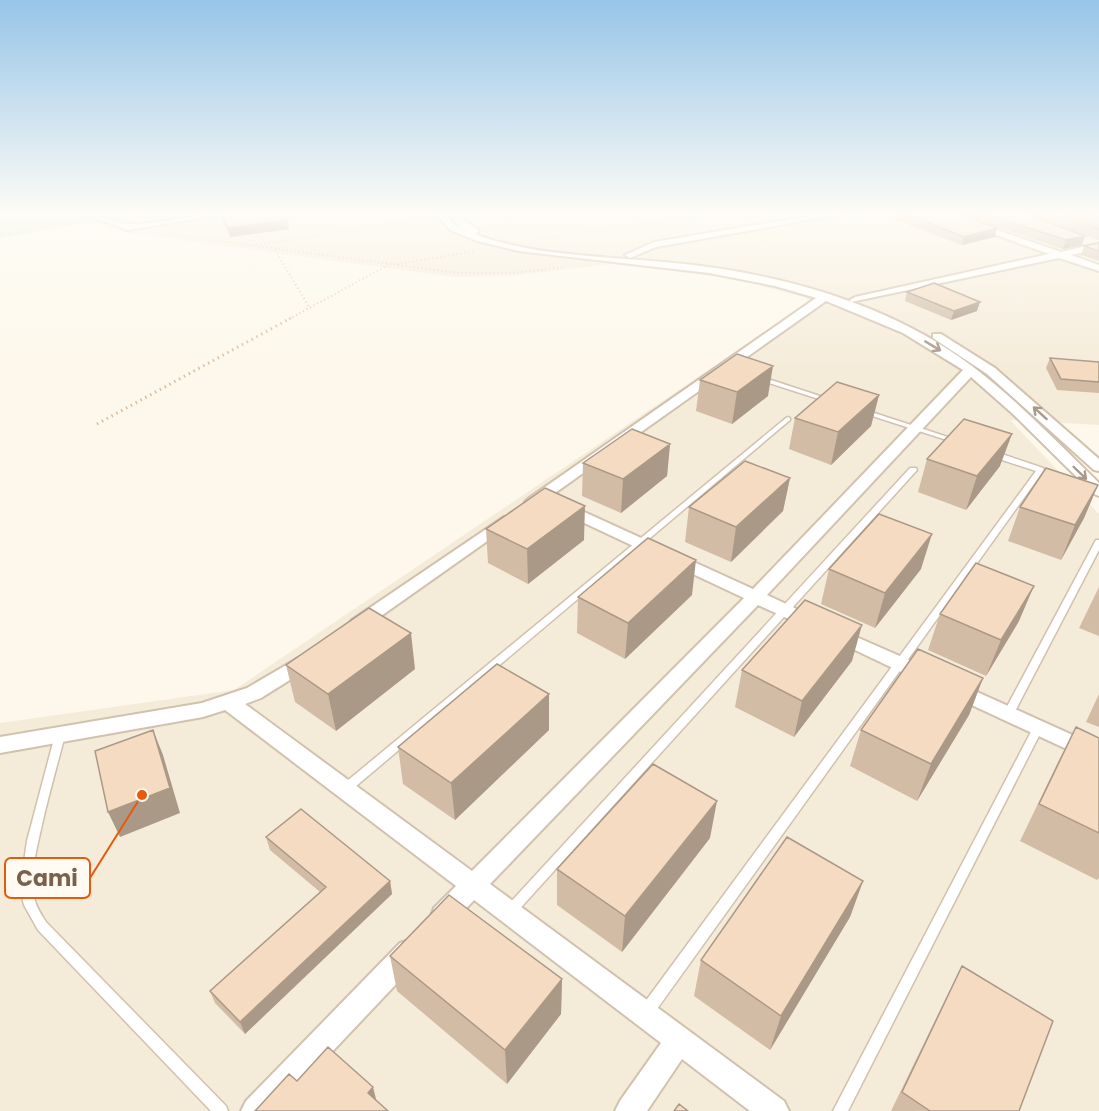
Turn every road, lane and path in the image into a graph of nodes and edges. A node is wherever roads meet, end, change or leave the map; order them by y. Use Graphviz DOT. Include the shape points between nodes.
graph roads {
  1 [pos="283,265"];
  2 [pos="388,265"];
  3 [pos="398,265"];
  4 [pos="663,265"];
  5 [pos="705,265"];
  6 [pos="1012,265"];
  7 [pos="570,266"];
  8 [pos="824,297"];
  9 [pos="855,300"];
  10 [pos="309,308"];
  11 [pos="970,370"];
  12 [pos="758,378"];
  13 [pos="837,403"];
  14 [pos="860,410"];
  15 [pos="788,418"];
  16 [pos="97,424"];
  17 [pos="916,428"];
  18 [pos="961,443"];
  19 [pos="984,451"];
  20 [pos="1099,467"];
  21 [pos="913,470"];
  22 [pos="1099,491"];
  23 [pos="540,497"];
  24 [pos="1099,542"];
  25 [pos="639,543"];
  26 [pos="755,597"];
  27 [pos="785,610"];
  28 [pos="347,632"];
  29 [pos="318,652"];
  30 [pos="898,663"];
  31 [pos="230,703"];
  32 [pos="1008,714"];
  33 [pos="1038,728"];
  34 [pos="60,735"];
  35 [pos="0,745"];
  36 [pos="1099,756"];
  37 [pos="345,789"];
  38 [pos="472,885"];
  39 [pos="509,913"];
  40 [pos="645,1014"];
  41 [pos="678,1040"];
  42 [pos="221,1111"];
  43 [pos="256,1111"];
  44 [pos="630,1111"];
  45 [pos="774,1111"];
  46 [pos="840,1111"];
  1 -- 10 [label="path"];
  2 -- 10 [label="path"];
  3 -- 7 [label="path" via="485,274"];
  4 -- 8 [label="street" via="709,270"];
  5 -- 9 [label="street" via="795,281"];
  6 -- 9 [label="street"];
  8 -- 11 [label="street, one-way" via="898,327"];
  8 -- 23 [label="street" via="730,369"];
  20 -- 9 [label="street, one-way" via="1009,385 972,357 917,325"];
  10 -- 16 [label="path"];
  11 -- 17 [label="street"];
  11 -- 22 [label="street, one-way"];
  12 -- 13 [label="lane"];
  14 -- 17 [label="lane"];
  15 -- 25 [label="lane"];
  17 -- 18 [label="lane"];
  17 -- 26 [label="street"];
  19 -- 30 [label="lane" via="1040,470"];
  21 -- 27 [label="lane"];
  23 -- 25 [label="street"];
  23 -- 28 [label="street"];
  24 -- 32 [label="lane"];
  25 -- 26 [label="street"];
  25 -- 37 [label="lane"];
  26 -- 27 [label="street"];
  26 -- 38 [label="street"];
  27 -- 30 [label="street"];
  27 -- 39 [label="lane"];
  29 -- 31 [label="street" via="280,679"];
  30 -- 32 [label="street"];
  30 -- 40 [label="lane"];
  31 -- 34 [label="street"];
  31 -- 37 [label="street"];
  32 -- 33 [label="street"];
  33 -- 36 [label="street"];
  33 -- 46 [label="lane"];
  34 -- 35 [label="street"];
  34 -- 42 [label="lane" via="28,865 28,897 33,912 42,926"];
  37 -- 38 [label="street"];
  38 -- 39 [label="street"];
  38 -- 43 [label="street"];
  39 -- 40 [label="street"];
  40 -- 41 [label="street"];
  41 -- 44 [label="street"];
  41 -- 45 [label="street"];
}
